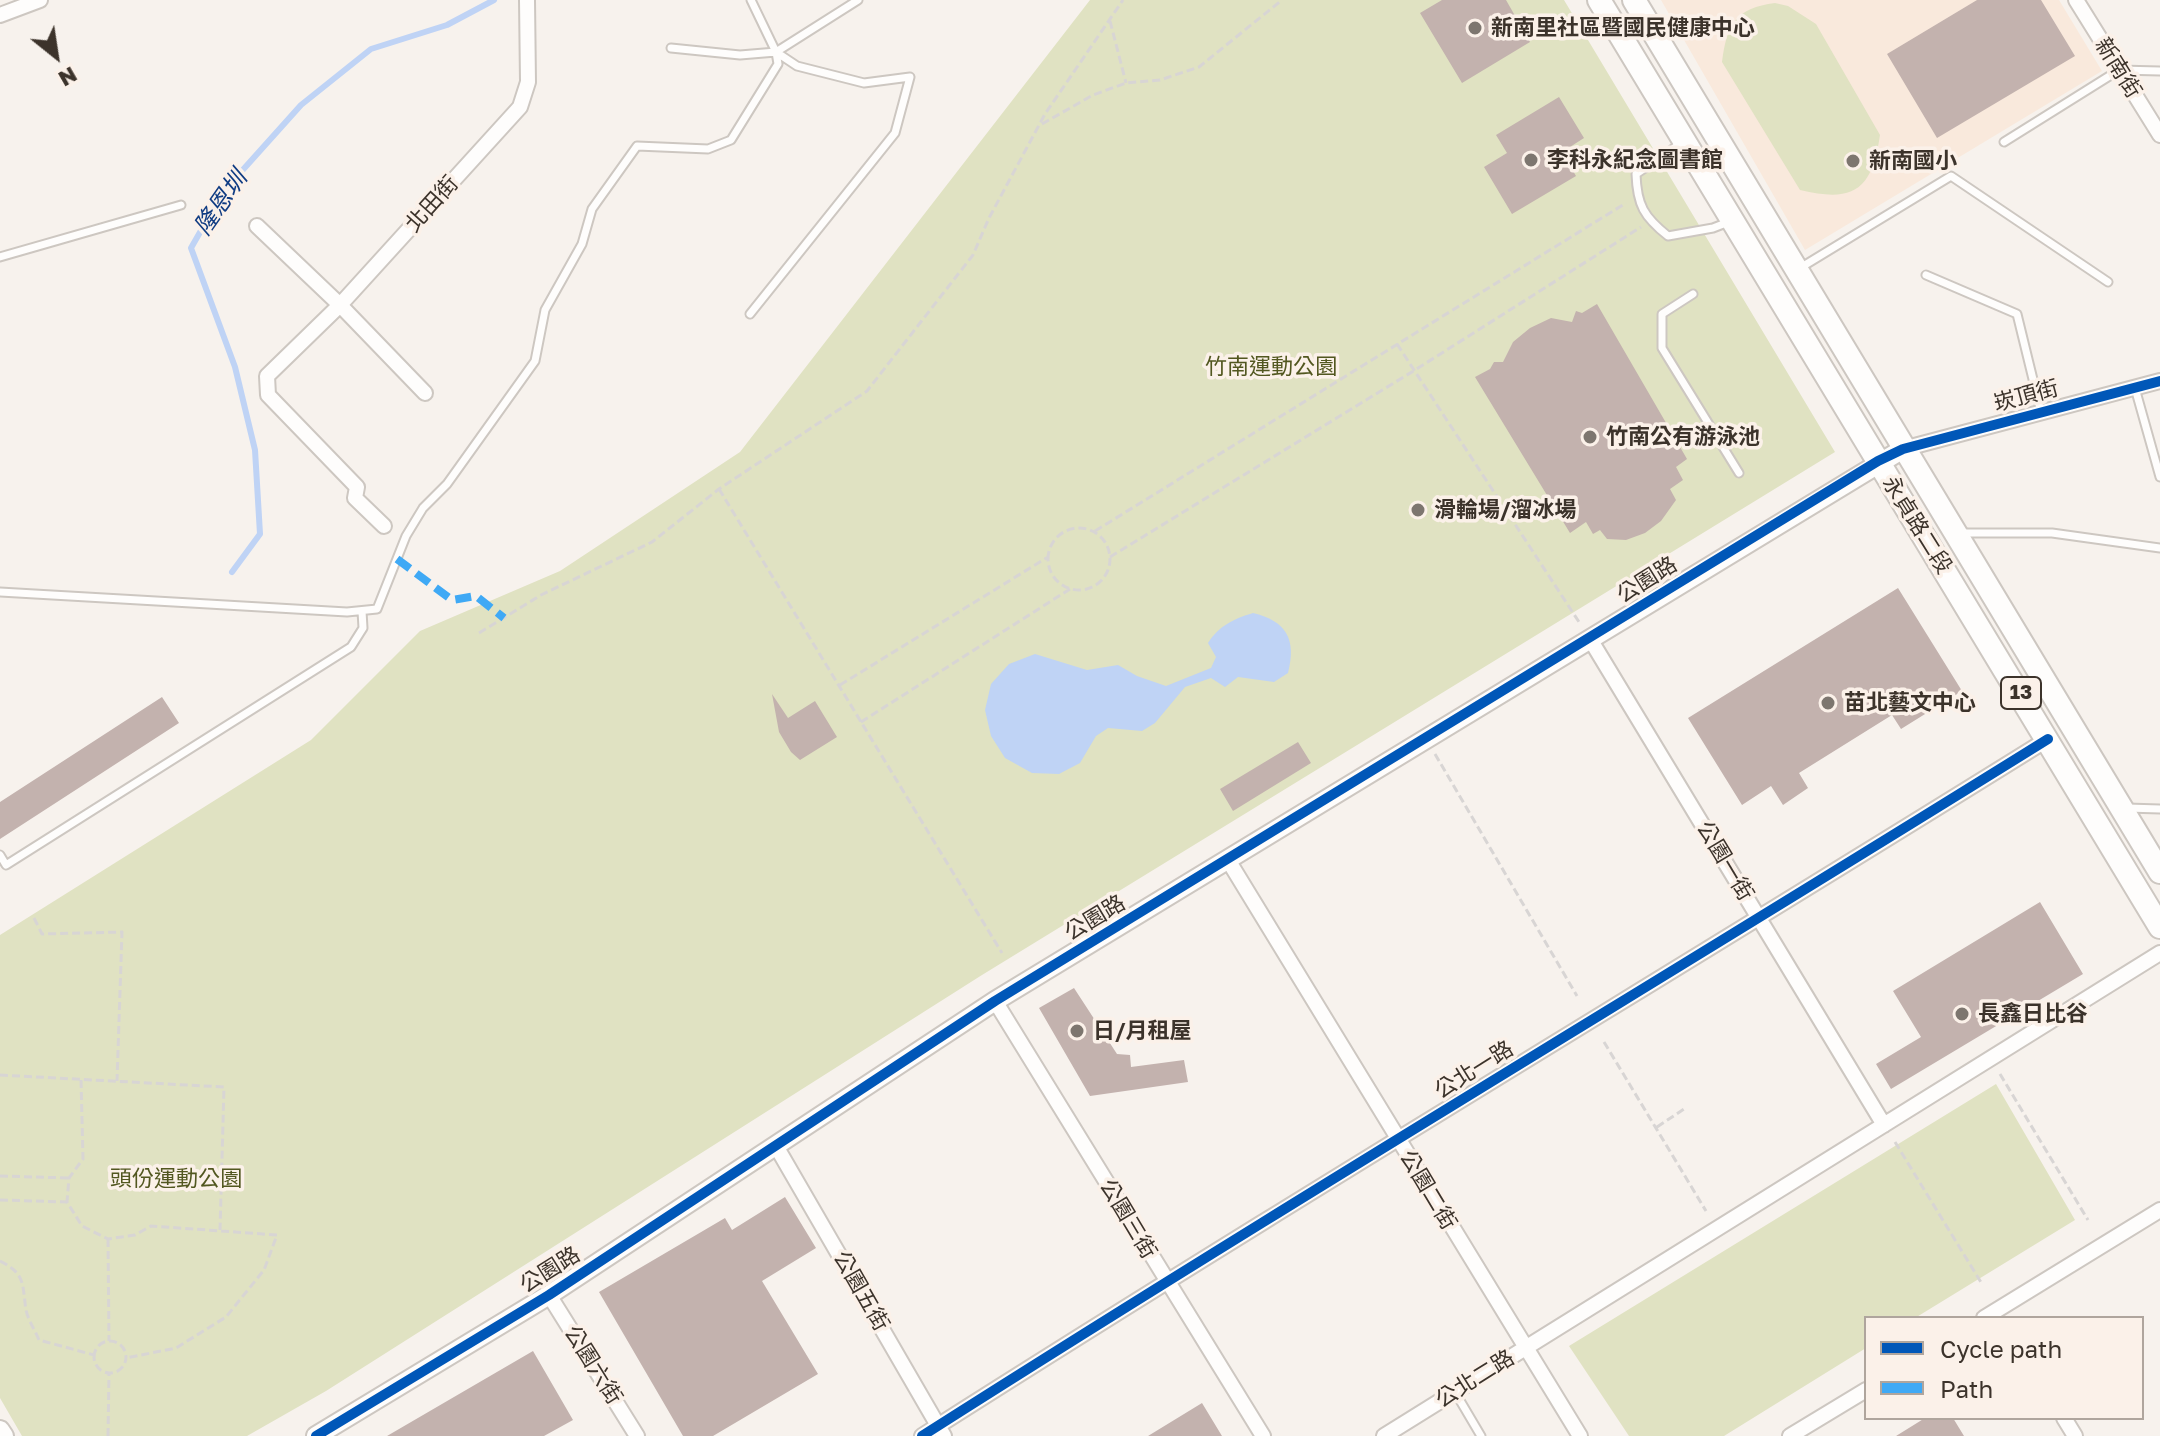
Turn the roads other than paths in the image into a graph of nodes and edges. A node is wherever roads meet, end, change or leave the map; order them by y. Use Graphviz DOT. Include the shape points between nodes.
graph roads {
  1 [pos="40,0"];
  2 [pos="527,0"];
  3 [pos="751,0"];
  4 [pos="858,0"];
  5 [pos="1599,0"];
  6 [pos="1634,0"];
  7 [pos="2076,0"];
  8 [pos="0,15"];
  9 [pos="671,48"];
  10 [pos="776,52"];
  11 [pos="2119,70"];
  12 [pos="2160,71"];
  13 [pos="2160,135"];
  14 [pos="1685,140"];
  15 [pos="2004,142"];
  16 [pos="181,205"];
  17 [pos="1731,221"];
  18 [pos="257,226"];
  19 [pos="0,257"];
  20 [pos="1797,270"];
  21 [pos="1926,275"];
  22 [pos="2108,282"];
  23 [pos="1693,294"];
  24 [pos="340,305"];
  25 [pos="750,314"];
  26 [pos="2160,381"];
  27 [pos="2135,388"];
  28 [pos="425,393"];
  29 [pos="2041,412"];
  30 [pos="1903,449"];
  31 [pos="1878,461"];
  32 [pos="1739,473"];
  33 [pos="2160,477"];
  34 [pos="384,526"];
  35 [pos="1955,533"];
  36 [pos="2160,548"];
  37 [pos="0,592"];
  38 [pos="362,611"];
  39 [pos="1590,639"];
  40 [pos="2048,739"];
  41 [pos="2121,808"];
  42 [pos="2160,809"];
  43 [pos="2136,832"];
  44 [pos="2111,846"];
  45 [pos="0,855"];
  46 [pos="1228,860"];
  47 [pos="3,867"];
  48 [pos="2160,872"];
  49 [pos="1759,918"];
  50 [pos="2160,927"];
  51 [pos="2160,953"];
  52 [pos="995,1001"];
  53 [pos="1884,1125"];
  54 [pos="1399,1140"];
  55 [pos="776,1146"];
  56 [pos="2160,1210"];
  57 [pos="1166,1281"];
  58 [pos="549,1295"];
  59 [pos="2000,1314"];
  60 [pos="1525,1347"];
  61 [pos="1864,1391"];
  62 [pos="1455,1392"];
  63 [pos="0,1430"];
  64 [pos="942,1430"];
  65 [pos="3,1436"];
  66 [pos="316,1436"];
  67 [pos="637,1436"];
  68 [pos="922,1436"];
  69 [pos="1263,1436"];
  70 [pos="1384,1436"];
  71 [pos="1481,1436"];
  72 [pos="1580,1436"];
  73 [pos="1790,1436"];
  1 -- 8 [label="street"];
  2 -- 24 [label="street, 北田街" via="528,82 520,107"];
  3 -- 10 [label="lane"];
  4 -- 10 [label="lane"];
  5 -- 14 [label="main road, 永貞路二段 / 13"];
  6 -- 20 [label="main road, 永貞路二段 / 13"];
  7 -- 11 [label="street, 新南街"];
  9 -- 10 [label="lane" via="740,55"];
  10 -- 25 [label="lane" via="797,66 864,83 910,77 895,133"];
  10 -- 38 [label="lane" via="778,64 731,140 708,149 637,146 592,209 582,244 545,310 535,361 447,484 423,508 377,609"];
  11 -- 12 [label="lane"];
  11 -- 13 [label="street, 新南街"];
  11 -- 15 [label="lane"];
  14 -- 17 [label="main road, 永貞路二段 / 13"];
  14 -- 17 [label="lane" via="1636,174 1636,197 1650,221 1668,236"];
  16 -- 19 [label="lane"];
  17 -- 31 [label="main road, 永貞路二段 / 13"];
  18 -- 24 [label="street"];
  20 -- 22 [label="lane" via="1951,176"];
  20 -- 30 [label="main road, 永貞路二段 / 13"];
  21 -- 29 [label="lane" via="2017,314"];
  23 -- 32 [label="lane" via="1662,314 1662,348"];
  24 -- 28 [label="street"];
  24 -- 34 [label="street, 北田街" via="267,376 268,395 357,487 355,498"];
  26 -- 27 [label="street, 崁頂街"];
  27 -- 29 [label="street, 崁頂街"];
  27 -- 33 [label="lane"];
  29 -- 30 [label="street, 崁頂街"];
  30 -- 31 [label="street, 公園路"];
  30 -- 35 [label="main road, 永貞路二段 / 13"];
  31 -- 39 [label="street, 公園路"];
  31 -- 40 [label="main road, 永貞路二段 / 13"];
  35 -- 36 [label="lane" via="2052,533"];
  35 -- 41 [label="main road, 永貞路二段 / 13"];
  37 -- 38 [label="lane"];
  38 -- 47 [label="lane" via="363,628 351,647"];
  39 -- 46 [label="street, 公園路"];
  39 -- 49 [label="street, 公園一街"];
  40 -- 44 [label="main road, 永貞路二段 / 13"];
  40 -- 49 [label="street, 公北一路"];
  41 -- 42 [label="lane"];
  41 -- 43 [label="main road, 永貞路二段 / 13"];
  43 -- 44 [label="main road"];
  43 -- 48 [label="main road, 永貞路二段 / 13"];
  44 -- 50 [label="main road, 永貞路二段 / 13"];
  45 -- 47 [label="lane"];
  46 -- 52 [label="street, 公園路"];
  46 -- 54 [label="street, 公園二街"];
  49 -- 53 [label="street, 公園一街"];
  49 -- 54 [label="street, 公北一路"];
  51 -- 53 [label="street, 公北二路"];
  52 -- 55 [label="street, 公園路"];
  52 -- 57 [label="street, 公園三街"];
  53 -- 60 [label="street, 公北二路"];
  54 -- 57 [label="street, 公北一路"];
  54 -- 60 [label="street, 公園二街"];
  55 -- 58 [label="street, 公園路"];
  55 -- 64 [label="street, 公園五街"];
  56 -- 59 [label="street"];
  57 -- 64 [label="street, 公北一路"];
  57 -- 69 [label="street, 公園三街"];
  58 -- 66 [label="street, 公園路"];
  58 -- 67 [label="street, 公園六街"];
  60 -- 62 [label="street, 公北二路"];
  60 -- 72 [label="street, 公園二街"];
  61 -- 73 [label="street"];
  62 -- 70 [label="street, 公北二路"];
  62 -- 71 [label="lane"];
  63 -- 65 [label="street"];
  64 -- 68 [label="street, 公北一路"];
}
